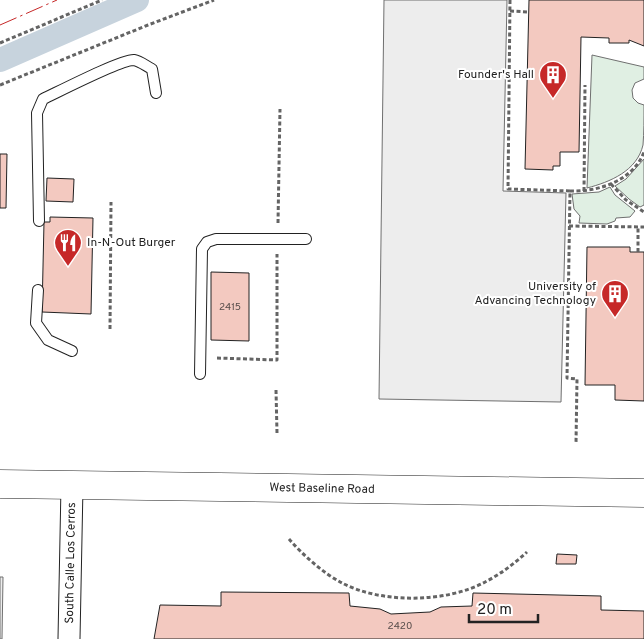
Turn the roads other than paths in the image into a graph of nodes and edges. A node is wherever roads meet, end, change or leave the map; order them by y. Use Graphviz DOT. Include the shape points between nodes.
graph roads {
  1 [pos="156,93"];
  2 [pos="38,221"];
  3 [pos="306,239"];
  4 [pos="38,290"];
  5 [pos="72,351"];
  6 [pos="200,374"];
  7 [pos="0,484"];
  8 [pos="72,486"];
  9 [pos="644,493"];
  10 [pos="69,639"];
  1 -- 2 [label="lane" via="152,69 132,60 43,99 37,113"];
  3 -- 6 [label="lane" via="216,239 207,242 202,249"];
  4 -- 5 [label="lane" via="36,323 48,340"];
  7 -- 8 [label="main road, West Baseline Road"];
  8 -- 9 [label="main road, West Baseline Road"];
  8 -- 10 [label="street, South Calle Los Cerros"];
}
